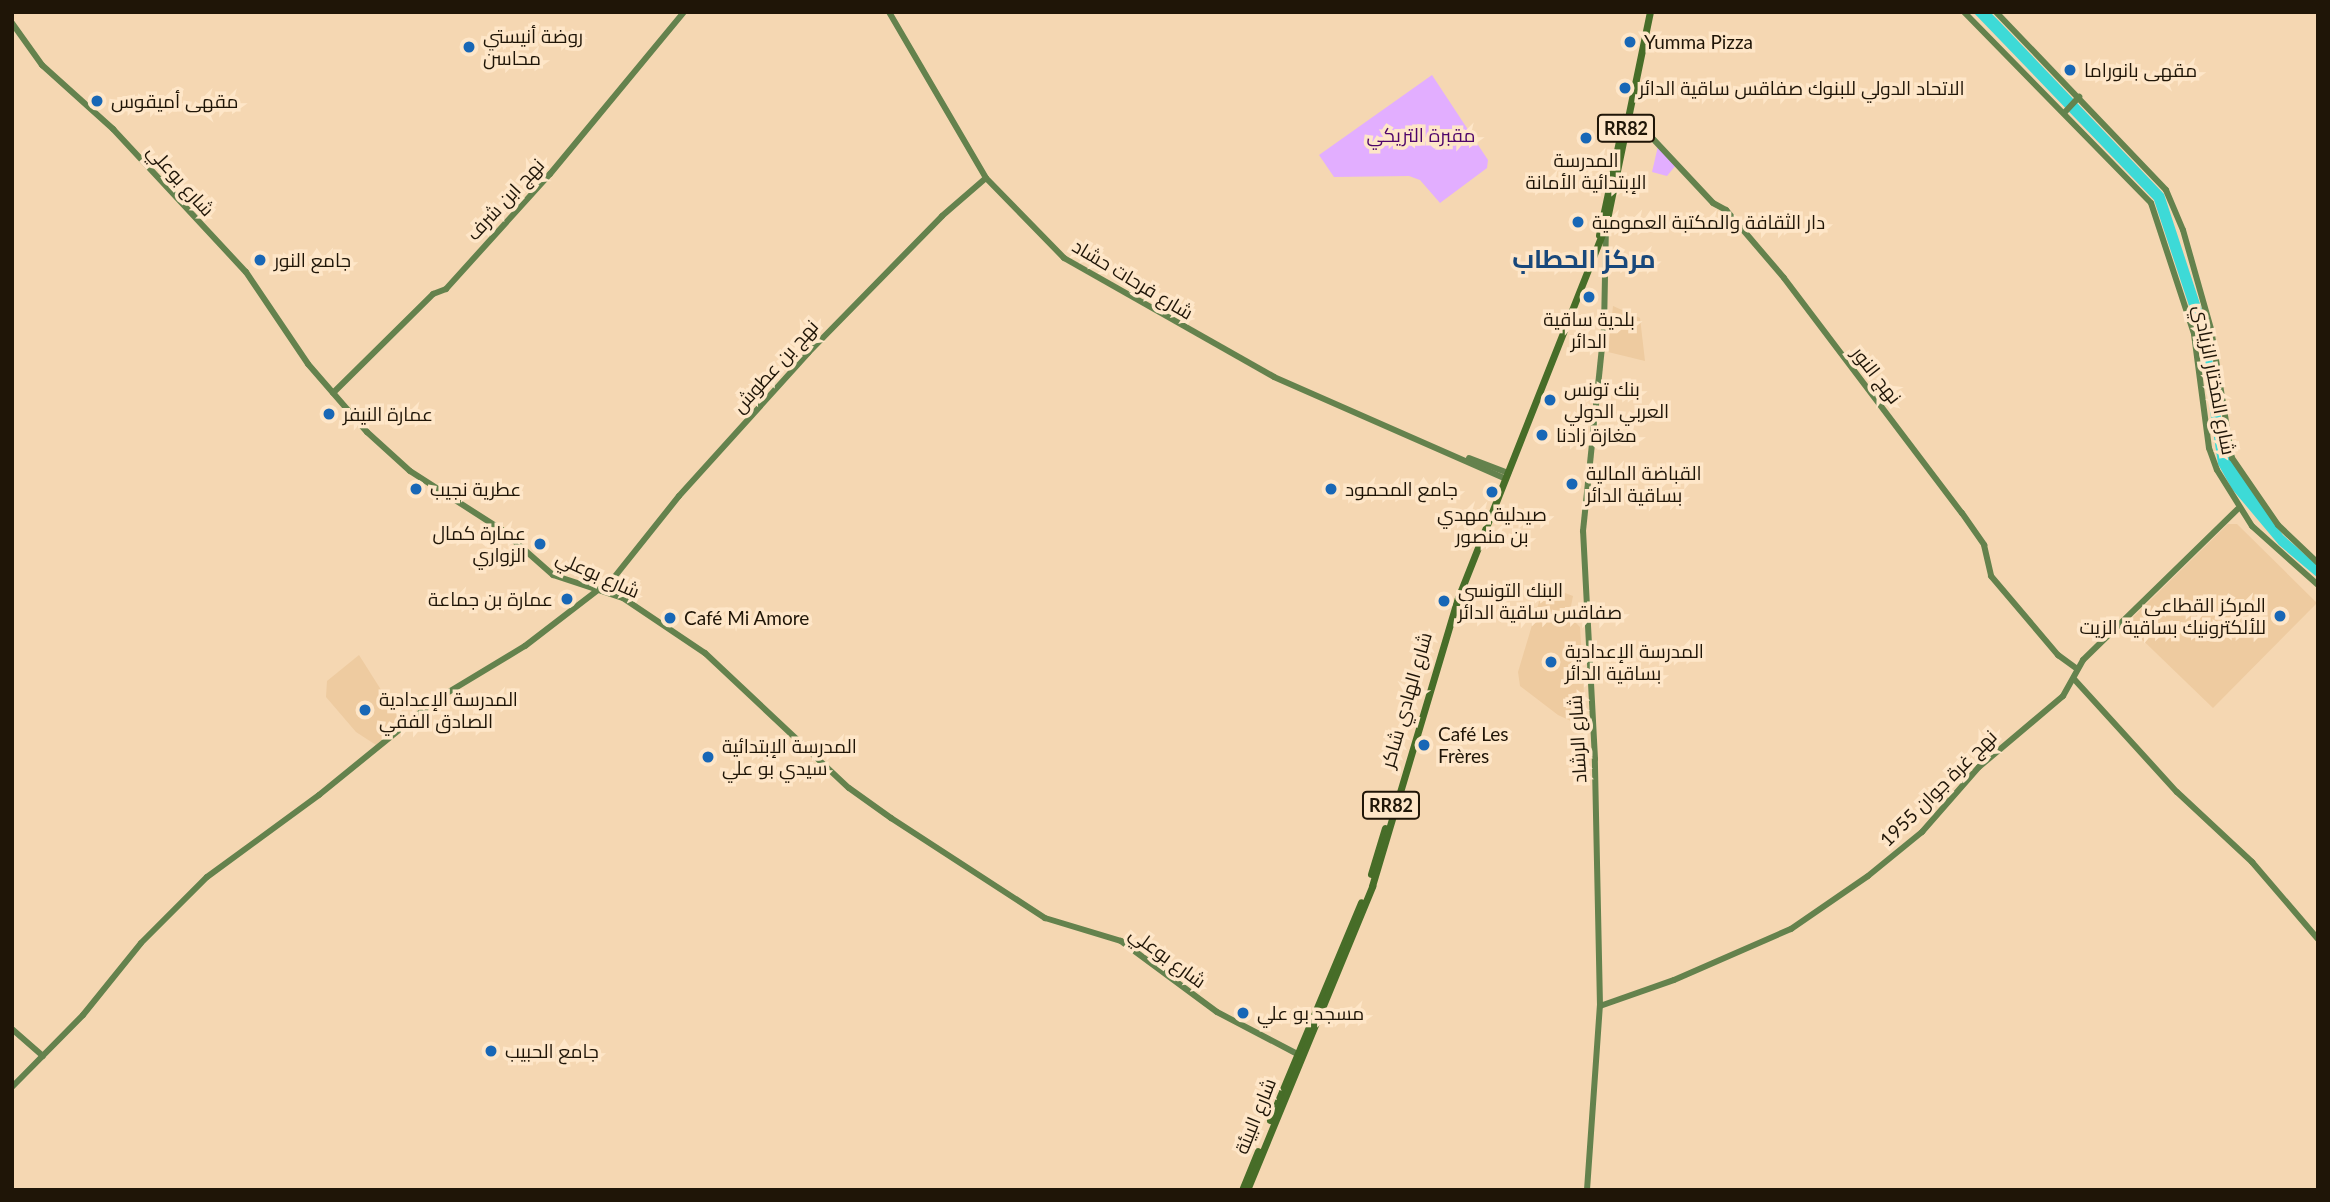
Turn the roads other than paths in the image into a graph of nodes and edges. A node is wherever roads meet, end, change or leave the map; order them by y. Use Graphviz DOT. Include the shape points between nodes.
graph roads {
  1 [pos="684,12"];
  2 [pos="889,12"];
  3 [pos="1647,12"];
  4 [pos="1964,12"];
  5 [pos="1996,12"];
  6 [pos="12,23"];
  7 [pos="2079,97"];
  8 [pos="2065,112"];
  9 [pos="1626,118"];
  10 [pos="986,178"];
  11 [pos="1603,226"];
  12 [pos="333,393"];
  13 [pos="1507,476"];
  14 [pos="2238,509"];
  15 [pos="2318,563"];
  16 [pos="2318,585"];
  17 [pos="601,589"];
  18 [pos="2077,669"];
  19 [pos="2074,679"];
  20 [pos="2318,939"];
  21 [pos="1600,1006"];
  22 [pos="12,1029"];
  23 [pos="43,1056"];
  24 [pos="1300,1056"];
  25 [pos="12,1087"];
  26 [pos="1268,1132"];
  27 [pos="1242,1190"];
  28 [pos="1247,1190"];
  29 [pos="1587,1190"];
  1 -- 12 [label="street, نهج ابن شرف" via="550,174 446,289 433,293"];
  2 -- 10 [label="street, شارع فرحات حشاد"];
  3 -- 9 [label="main road, RR82"];
  4 -- 8 [label="street, شارع المختار الزيادي"];
  5 -- 7 [label="street"];
  6 -- 12 [label="street, شارع بوعلي" via="42,65 113,129 246,272"];
  7 -- 8 [label="street"];
  7 -- 15 [label="street" via="2172,202 2211,329 2232,458 2284,531"];
  8 -- 14 [label="street, شارع المختار الزيادي" via="2155,210 2194,334 2209,447"];
  9 -- 11 [label="main road, RR82"];
  9 -- 18 [label="street, نهج النور" via="1650,135 1713,204 1726,210 1784,278 1962,513 1984,545 1991,576 2058,655"];
  10 -- 13 [label="street, شارع فرحات حشاد" via="1050,247 1094,276 1274,377"];
  10 -- 17 [label="street, نهج بن عطوش" via="942,216 808,353"];
  11 -- 13 [label="main road, شارع الهادي شاكر / RR82"];
  11 -- 21 [label="street, شارع الرشاد" via="1605,315 1583,531 1595,759"];
  12 -- 17 [label="street, شارع بوعلي" via="410,471 502,530 553,575"];
  13 -- 24 [label="main road, شارع الهادي شاكر / RR82" via="1454,595 1370,885"];
  14 -- 16 [label="street, شارع المختار الزيادي" via="2262,537"];
  14 -- 18 [label="street, نهج غرة جوان 1955"];
  17 -- 23 [label="street, نهج بن عطوش" via="525,646 437,699 207,877 141,943 95,1003"];
  17 -- 24 [label="street, شارع بوعلي" via="720,664 832,773 880,811 1045,918 1121,941 1217,1012"];
  18 -- 19 [label="street, نهج غرة جوان 1955"];
  19 -- 20 [label="street" via="2177,792 2252,862"];
  19 -- 21 [label="street, نهج غرة جوان 1955" via="2063,696 1979,767 1916,837 1831,905 1735,954 1610,1006"];
  21 -- 29 [label="street, شارع الرشاد"];
  22 -- 23 [label="street"];
  23 -- 25 [label="street, نهج بن عطوش"];
  24 -- 26 [label="main road, شارع البيئة / RR82"];
  26 -- 27 [label="main road, شارع البيئة / RR82"];
  26 -- 28 [label="main road, شارع البيئة / RR82"];
}
